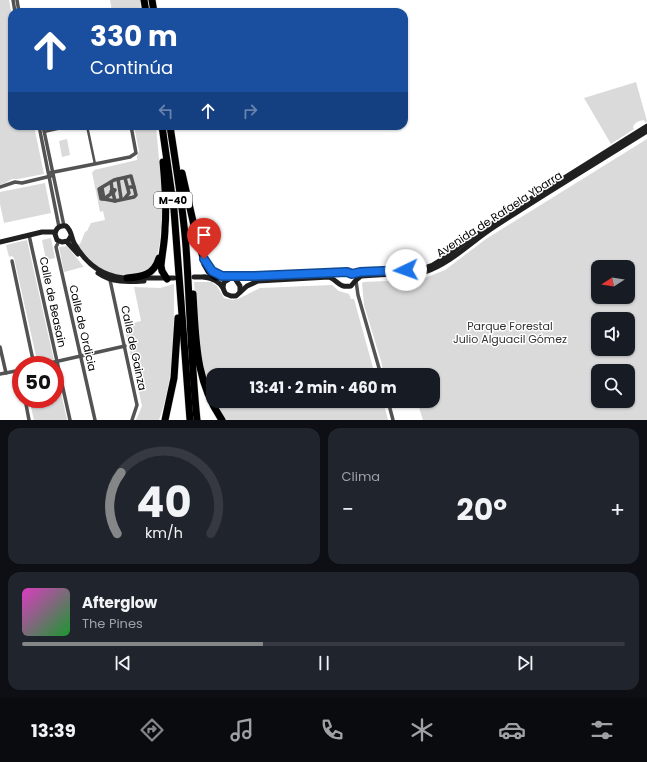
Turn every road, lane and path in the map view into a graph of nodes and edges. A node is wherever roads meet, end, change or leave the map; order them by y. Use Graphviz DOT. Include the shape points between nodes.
graph roads {
  1 [pos="647,126"];
  2 [pos="40,130"];
  3 [pos="53,130"];
  4 [pos="89,130"];
  5 [pos="132,130"];
  6 [pos="161,130"];
  7 [pos="162,130"];
  8 [pos="170,130"];
  9 [pos="171,130"];
  10 [pos="44,132"];
  11 [pos="647,132"];
  12 [pos="95,164"];
  13 [pos="51,174"];
  14 [pos="125,178"];
  15 [pos="118,179"];
  16 [pos="110,182"];
  17 [pos="0,187"];
  18 [pos="129,189"];
  19 [pos="114,194"];
  20 [pos="123,195"];
  21 [pos="104,199"];
  22 [pos="166,218"];
  23 [pos="62,226"];
  24 [pos="55,232"];
  25 [pos="29,236"];
  26 [pos="71,236"];
  27 [pos="59,241"];
  28 [pos="0,242"];
  29 [pos="67,242"];
  30 [pos="186,247"];
  31 [pos="203,256"];
  32 [pos="12,261"];
  33 [pos="342,273"];
  34 [pos="352,274"];
  35 [pos="254,276"];
  36 [pos="174,277"];
  37 [pos="204,277"];
  38 [pos="216,277"];
  39 [pos="127,278"];
  40 [pos="194,278"];
  41 [pos="229,279"];
  42 [pos="110,280"];
  43 [pos="236,280"];
  44 [pos="355,281"];
  45 [pos="339,285"];
  46 [pos="347,286"];
  47 [pos="223,287"];
  48 [pos="240,292"];
  49 [pos="358,295"];
  50 [pos="125,346"];
  51 [pos="0,348"];
  52 [pos="32,356"];
  53 [pos="56,356"];
  54 [pos="80,356"];
  55 [pos="64,359"];
  56 [pos="379,368"];
  57 [pos="12,372"];
  58 [pos="6,373"];
  59 [pos="0,374"];
  60 [pos="64,393"];
  61 [pos="27,408"];
  62 [pos="390,408"];
  63 [pos="29,420"];
  64 [pos="70,420"];
  65 [pos="95,420"];
  66 [pos="132,420"];
  67 [pos="165,420"];
  68 [pos="190,420"];
  69 [pos="197,420"];
  70 [pos="222,420"];
  71 [pos="393,420"];
  1 -- 34 [label="main road, Avenida de Rafaela Ybarra" via="505,215 433,265 420,269"];
  2 -- 13 [label="street"];
  3 -- 10 [label="street"];
  4 -- 12 [label="street"];
  5 -- 12 [label="street" via="136,153 130,157"];
  6 -- 22 [label="highway"];
  7 -- 36 [label="highway, M-40" via="174,210"];
  8 -- 30 [label="highway, M-40"];
  9 -- 31 [label="highway"];
  10 -- 13 [label="street"];
  11 -- 44 [label="main road, Avenida de Rafaela Ybarra" via="494,228 435,269 416,273 362,276"];
  12 -- 13 [label="street"];
  13 -- 17 [label="street"];
  13 -- 23 [label="street"];
  14 -- 15 [label="street"];
  14 -- 18 [label="street"];
  14 -- 18 [label="street" via="131,177"];
  15 -- 16 [label="street"];
  15 -- 20 [label="street"];
  16 -- 19 [label="street"];
  16 -- 21 [label="street" via="99,189 101,199"];
  18 -- 20 [label="street"];
  18 -- 20 [label="street" via="129,194"];
  18 -- 20 [label="street" via="126,196"];
  18 -- 20 [label="street" via="135,197"];
  19 -- 20 [label="street"];
  19 -- 20 [label="street"];
  19 -- 21 [label="street"];
  19 -- 21 [label="street"];
  22 -- 36 [label="highway" via="161,266 162,271"];
  22 -- 39 [label="highway" via="155,268 146,275"];
  23 -- 24 [label="main road"];
  23 -- 26 [label="main road" via="70,230"];
  24 -- 25 [label="main road"];
  24 -- 27 [label="main road"];
  25 -- 28 [label="main road"];
  25 -- 53 [label="street, Calle de Beasain"];
  26 -- 29 [label="main road"];
  26 -- 39 [label="main road" via="83,256 94,267 112,276"];
  27 -- 29 [label="main road"];
  27 -- 54 [label="street, Calle de Ordicia" via="56,247"];
  29 -- 42 [label="main road" via="87,265"];
  30 -- 69 [label="highway, M-40"];
  30 -- 70 [label="highway" via="190,264 199,368 208,395"];
  31 -- 35 [label="highway" via="208,267 222,276"];
  31 -- 38 [label="highway" via="208,269"];
  32 -- 52 [label="street"];
  33 -- 34 [label="main road, Avenida de Rafaela Ybarra"];
  33 -- 35 [label="main road, Avenida de Rafaela Ybarra"];
  33 -- 45 [label="main road" via="337,278"];
  34 -- 44 [label="main road"];
  35 -- 43 [label="main road, Avenida de Rafaela Ybarra"];
  36 -- 39 [label="main road"];
  36 -- 42 [label="main road" via="134,282"];
  36 -- 67 [label="highway" via="175,367"];
  36 -- 68 [label="highway, M-40"];
  37 -- 38 [label="main road, Avenida de Rafaela Ybarra"];
  37 -- 40 [label="main road, Avenida de Rafaela Ybarra"];
  37 -- 47 [label="main road" via="215,280"];
  38 -- 41 [label="main road, Avenida de Rafaela Ybarra"];
  41 -- 43 [label="main road, Avenida de Rafaela Ybarra"];
  41 -- 47 [label="main road" via="224,282"];
  42 -- 50 [label="street, Calle de Gainza"];
  43 -- 48 [label="main road"];
  44 -- 46 [label="main road, Avenida de Rafaela Ybarra" via="351,286"];
  44 -- 49 [label="street"];
  45 -- 46 [label="main road"];
  45 -- 48 [label="main road" via="329,277 265,280 252,283"];
  46 -- 49 [label="street" via="354,289"];
  47 -- 48 [label="main road" via="224,292 230,296 236,296"];
  49 -- 56 [label="street"];
  50 -- 54 [label="street"];
  50 -- 66 [label="street, Calle de Gainza" via="138,405"];
  51 -- 58 [label="street"];
  54 -- 55 [label="street"];
  54 -- 65 [label="street, Calle de Ordicia"];
  57 -- 58 [label="street"];
  58 -- 59 [label="street"];
  60 -- 64 [label="street, Calle de Beasain"];
  61 -- 63 [label="street"];
  62 -- 71 [label="street"];
}
